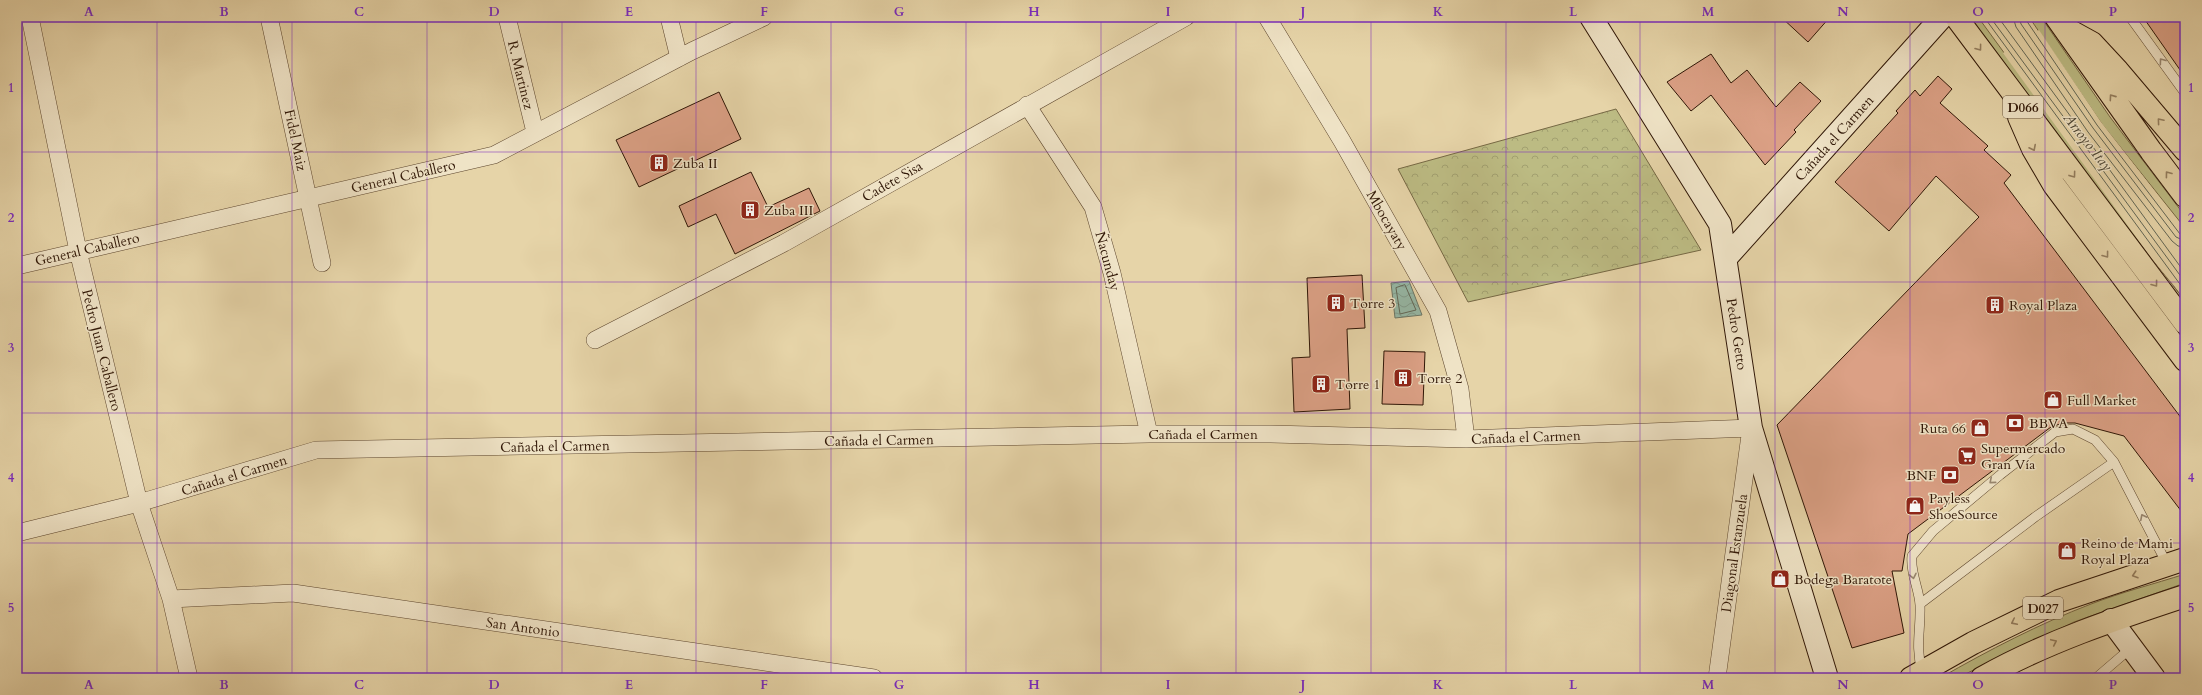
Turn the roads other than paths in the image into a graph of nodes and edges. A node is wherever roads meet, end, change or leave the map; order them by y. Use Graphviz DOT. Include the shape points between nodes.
graph roads {
  1 [pos="30,17"];
  2 [pos="269,17"];
  3 [pos="507,17"];
  4 [pos="669,17"];
  5 [pos="764,17"];
  6 [pos="1186,17"];
  7 [pos="1267,17"];
  8 [pos="1591,17"];
  9 [pos="1942,17"];
  10 [pos="1956,17"];
  11 [pos="2130,17"];
  12 [pos="2059,22"];
  13 [pos="679,58"];
  14 [pos="1999,74"];
  15 [pos="2185,93"];
  16 [pos="1027,105"];
  17 [pos="534,132"];
  18 [pos="2185,150"];
  19 [pos="2185,196"];
  20 [pos="308,199"];
  21 [pos="78,251"];
  22 [pos="1726,258"];
  23 [pos="322,263"];
  24 [pos="17,266"];
  25 [pos="2185,323"];
  26 [pos="595,340"];
  27 [pos="2185,360"];
  28 [pos="1751,428"];
  29 [pos="1149,434"];
  30 [pos="1466,439"];
  31 [pos="2114,462"];
  32 [pos="139,503"];
  33 [pos="17,533"];
  34 [pos="2176,562"];
  35 [pos="2185,596"];
  36 [pos="171,599"];
  37 [pos="1920,604"];
  38 [pos="2111,620"];
  39 [pos="2131,648"];
  40 [pos="1916,675"];
  41 [pos="189,678"];
  42 [pos="874,678"];
  43 [pos="1717,678"];
  44 [pos="1827,678"];
  45 [pos="1982,678"];
  46 [pos="2096,678"];
  47 [pos="2154,678"];
  1 -- 21 [label="street, Pedro Juan Caballero"];
  2 -- 20 [label="street, Fidel Maiz"];
  3 -- 17 [label="street, R. Martinez"];
  4 -- 13 [label="street"];
  5 -- 13 [label="street, General Caballero"];
  6 -- 16 [label="street, Cadete Sisa"];
  7 -- 30 [label="street, Mbocayaty" via="1342,141 1438,310 1460,389"];
  8 -- 22 [label="street, Pedro Getto" via="1720,224"];
  9 -- 22 [label="street, Cañada el Carmen"];
  10 -- 14 [label="highway, D066, one-way"];
  15 -- 11 [label="lane, one-way"];
  18 -- 12 [label="highway, one-way" via="2092,43"];
  19 -- 12 [label="highway, one-way"];
  13 -- 17 [label="street, General Caballero"];
  14 -- 25 [label="highway, D066, one-way"];
  14 -- 27 [label="highway, one-way" via="2033,149 2054,185"];
  16 -- 26 [label="street, Cadete Sisa" via="784,243"];
  16 -- 29 [label="street, Ñacunday" via="1093,207 1112,273"];
  17 -- 20 [label="street, General Caballero" via="494,154"];
  20 -- 21 [label="street, General Caballero"];
  20 -- 23 [label="street, Fidel Maiz"];
  21 -- 24 [label="street, General Caballero"];
  21 -- 32 [label="street, Pedro Juan Caballero"];
  22 -- 28 [label="street, Pedro Getto"];
  28 -- 30 [label="street, Cañada el Carmen"];
  28 -- 43 [label="street, Diagonal Estanzuela"];
  28 -- 44 [label="street, Pedro Getto"];
  29 -- 30 [label="street, Cañada el Carmen"];
  29 -- 32 [label="street, Cañada el Carmen" via="316,450"];
  34 -- 31 [label="lane, one-way"];
  31 -- 37 [label="lane" via="2035,517"];
  31 -- 37 [label="lane, one-way" via="2095,440 2073,429 2056,432 2000,475 1920,545 1912,556 1911,564"];
  32 -- 33 [label="street, Cañada el Carmen"];
  32 -- 36 [label="street, Pedro Juan Caballero"];
  34 -- 40 [label="highway, D027, one-way" via="2059,601 1973,643"];
  35 -- 38 [label="highway, D027"];
  36 -- 41 [label="street, Pedro Juan Caballero"];
  36 -- 42 [label="street, San Antonio" via="293,594"];
  37 -- 40 [label="lane"];
  38 -- 39 [label="street"];
  45 -- 38 [label="highway, D027, one-way" via="2057,640"];
  39 -- 46 [label="lane"];
  39 -- 47 [label="street"];
}
